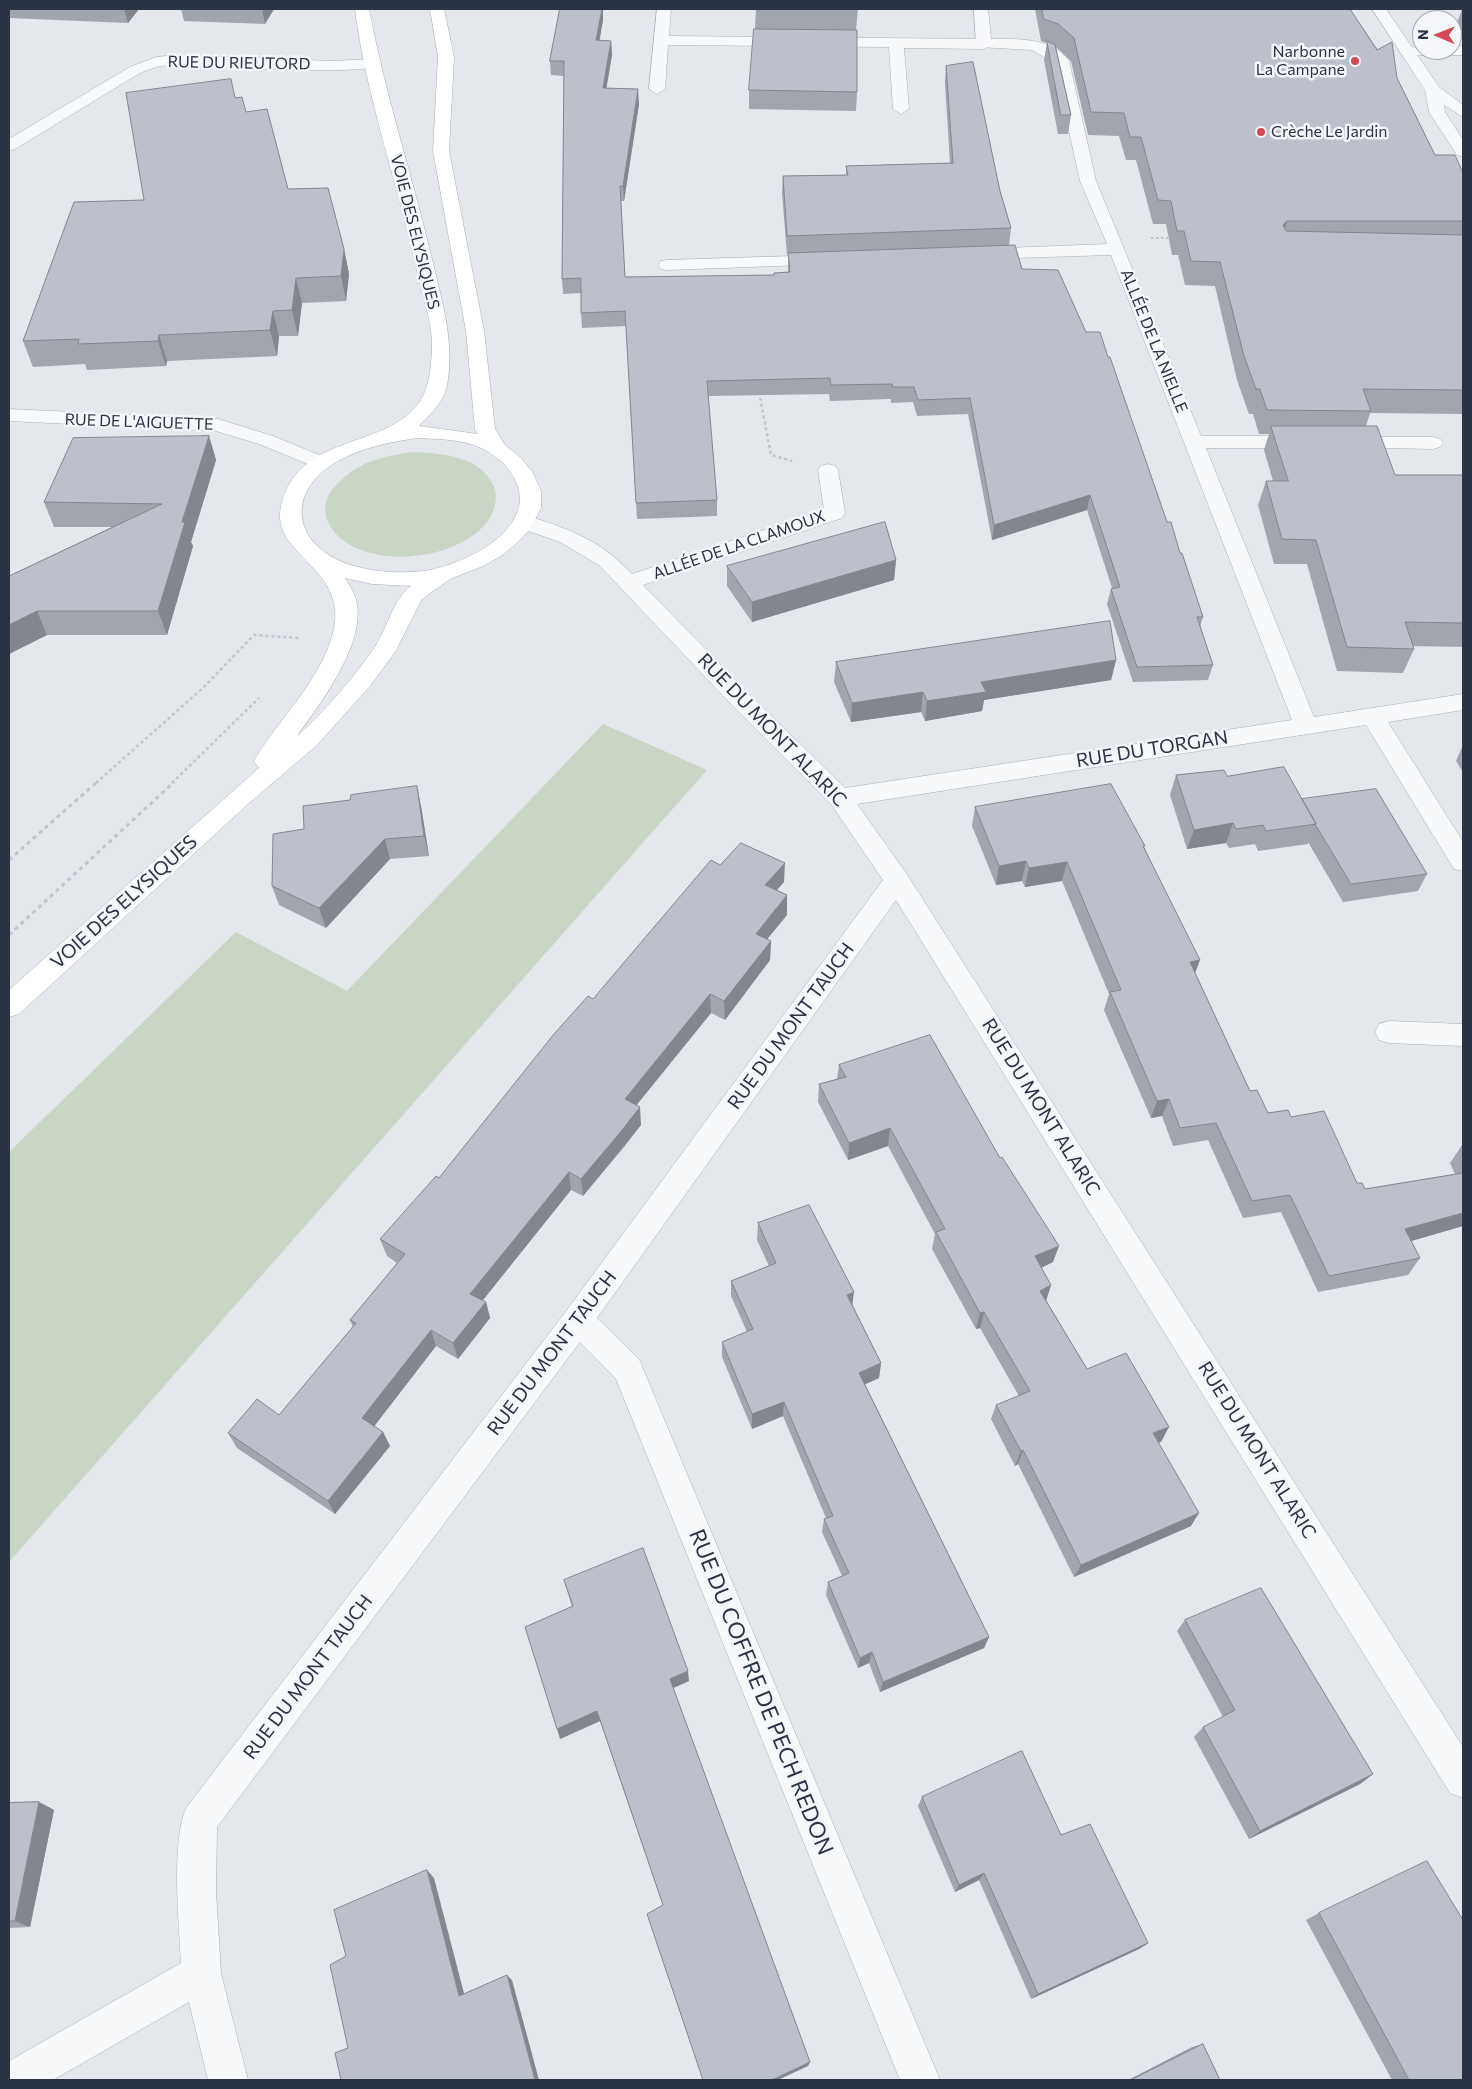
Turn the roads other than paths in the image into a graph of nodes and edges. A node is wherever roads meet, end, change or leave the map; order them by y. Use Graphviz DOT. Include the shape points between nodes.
graph roads {
  1 [pos="362,9"];
  2 [pos="437,9"];
  3 [pos="664,9"];
  4 [pos="981,9"];
  5 [pos="1380,9"];
  6 [pos="661,40"];
  7 [pos="896,43"];
  8 [pos="984,44"];
  9 [pos="1408,52"];
  10 [pos="1463,52"];
  11 [pos="372,64"];
  12 [pos="656,89"];
  13 [pos="1433,90"];
  14 [pos="901,109"];
  15 [pos="1463,112"];
  16 [pos="9,146"];
  17 [pos="1463,152"];
  18 [pos="1115,243"];
  19 [pos="961,255"];
  20 [pos="844,259"];
  21 [pos="667,265"];
  22 [pos="9,415"];
  23 [pos="387,436"];
  24 [pos="1193,442"];
  25 [pos="1433,443"];
  26 [pos="497,449"];
  27 [pos="322,463"];
  28 [pos="828,470"];
  29 [pos="524,522"];
  30 [pos="322,562"];
  31 [pos="442,574"];
  32 [pos="630,582"];
  33 [pos="1463,702"];
  34 [pos="1372,715"];
  35 [pos="1306,725"];
  36 [pos="239,798"];
  37 [pos="840,798"];
  38 [pos="1463,862"];
  39 [pos="897,880"];
  40 [pos="9,1006"];
  41 [pos="1389,1032"];
  42 [pos="1463,1036"];
  43 [pos="578,1320"];
  44 [pos="1463,1780"];
  45 [pos="201,1973"];
  46 [pos="15,2080"];
  47 [pos="228,2080"];
  48 [pos="920,2080"];
  1 -- 11 [label="street, VOIE DES ELYSIQUES"];
  2 -- 26 [label="street, VOIE DES ELYSIQUES" via="446,57 441,151 475,331 485,429"];
  3 -- 6 [label="street"];
  4 -- 8 [label="street"];
  5 -- 9 [label="street"];
  6 -- 7 [label="street, ALLÉE DE LA NIELLE"];
  6 -- 12 [label="street"];
  7 -- 8 [label="street, ALLÉE DE LA NIELLE"];
  7 -- 14 [label="street"];
  8 -- 18 [label="street, ALLÉE DE LA NIELLE" via="1037,47 1052,51 1061,61 1088,181"];
  9 -- 10 [label="street"];
  9 -- 13 [label="street"];
  11 -- 16 [label="street, RUE DU RIEUTORD" via="156,62 135,70"];
  11 -- 23 [label="street, VOIE DES ELYSIQUES" via="414,220 441,340 437,388 425,409 412,422"];
  13 -- 15 [label="street"];
  13 -- 17 [label="street" via="1437,112"];
  18 -- 19 [label="street"];
  18 -- 24 [label="street, ALLÉE DE LA NIELLE"];
  20 -- 21 [label="street"];
  22 -- 27 [label="street, RUE DE L'AIGUETTE" via="218,424"];
  23 -- 26 [label="street" via="418,432 457,435"];
  23 -- 27 [label="street" via="355,445"];
  24 -- 25 [label="street"];
  24 -- 35 [label="street, ALLÉE DE LA NIELLE"];
  26 -- 29 [label="street" via="514,460 528,480 531,501"];
  27 -- 30 [label="street" via="297,488 290,522 299,543"];
  28 -- 32 [label="street, ALLÉE DE LA CLAMOUX" via="835,513"];
  29 -- 31 [label="street" via="512,538 491,554"];
  29 -- 32 [label="street, RUE DU MONT ALARIC" via="584,543"];
  30 -- 31 [label="street" via="353,574 377,578 411,579"];
  30 -- 36 [label="street, VOIE DES ELYSIQUES" via="342,588 347,614 340,641 326,674"];
  31 -- 36 [label="street, VOIE DES ELYSIQUES" via="413,594 387,646 362,681 309,739"];
  32 -- 37 [label="street, RUE DU MONT ALARIC" via="740,699"];
  33 -- 34 [label="street, RUE DU TORGAN"];
  34 -- 35 [label="street, RUE DU TORGAN"];
  34 -- 38 [label="street"];
  35 -- 37 [label="street, RUE DU TORGAN"];
  36 -- 40 [label="street, VOIE DES ELYSIQUES"];
  37 -- 39 [label="street, RUE DU MONT ALARIC"];
  39 -- 43 [label="street, RUE DU MONT TAUCH"];
  39 -- 44 [label="street, RUE DU MONT ALARIC"];
  41 -- 42 [label="street"];
  43 -- 45 [label="street, RUE DU MONT TAUCH" via="199,1821 197,1892"];
  43 -- 48 [label="street, RUE DU COFFRE DE PECH REDON" via="628,1369"];
  45 -- 46 [label="street"];
  45 -- 47 [label="street"];
}
